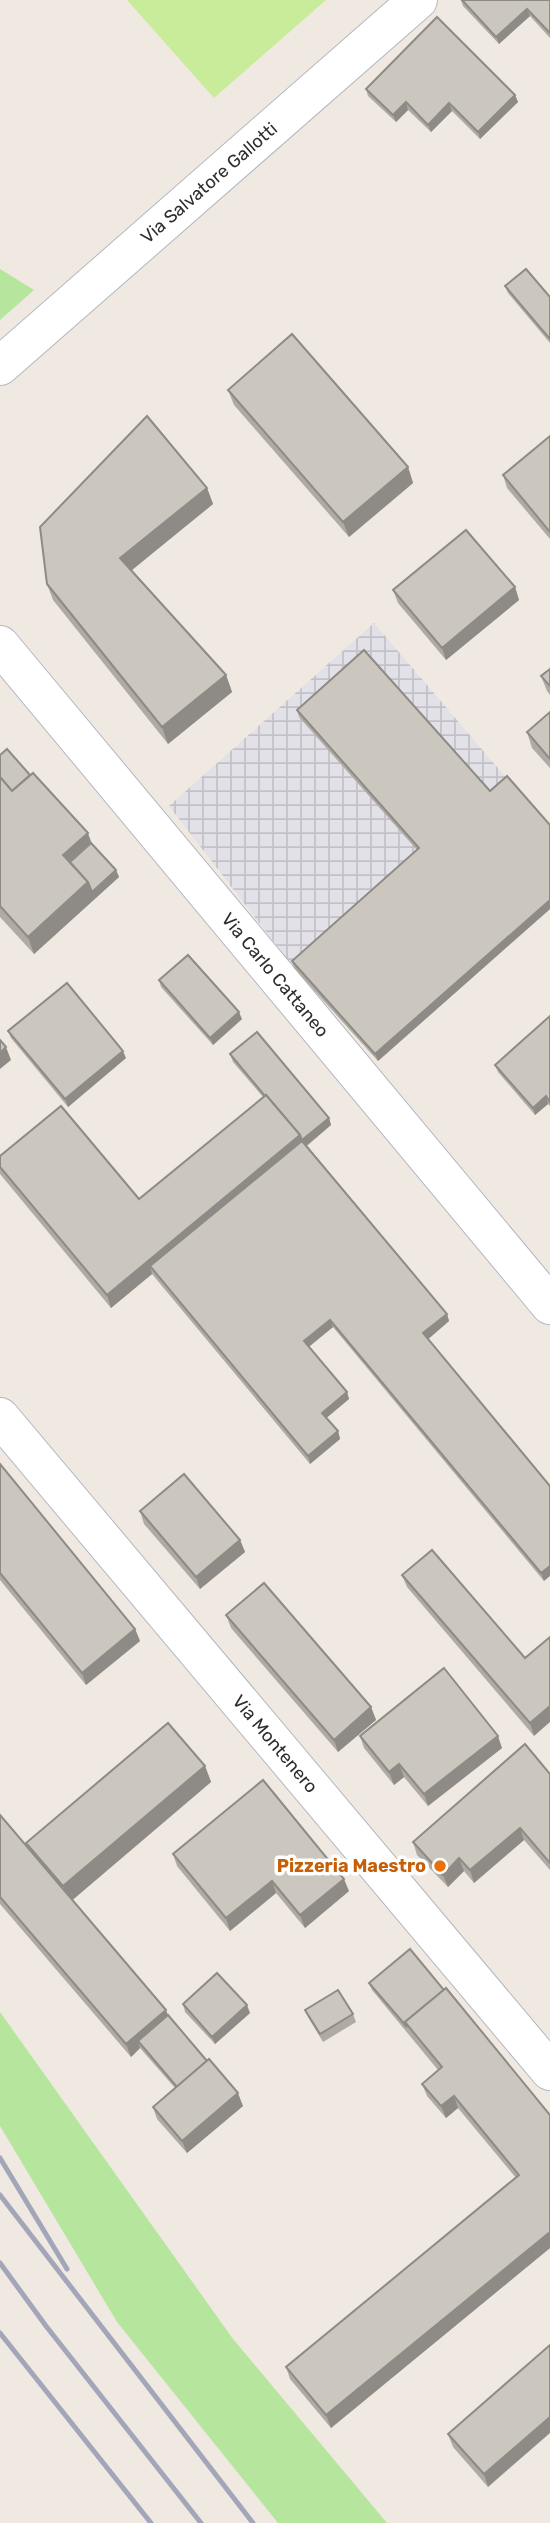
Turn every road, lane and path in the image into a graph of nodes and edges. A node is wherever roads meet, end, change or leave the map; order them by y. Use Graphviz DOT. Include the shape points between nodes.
graph roads {
  1 [pos="418,0"];
  2 [pos="0,366"];
  3 [pos="0,645"];
  4 [pos="550,1305"];
  5 [pos="0,1418"];
  6 [pos="550,2071"];
  1 -- 2 [label="street, Via Salvatore Gallotti"];
  3 -- 4 [label="street, Via Carlo Cattaneo"];
  5 -- 6 [label="street, Via Montenero"];
}
